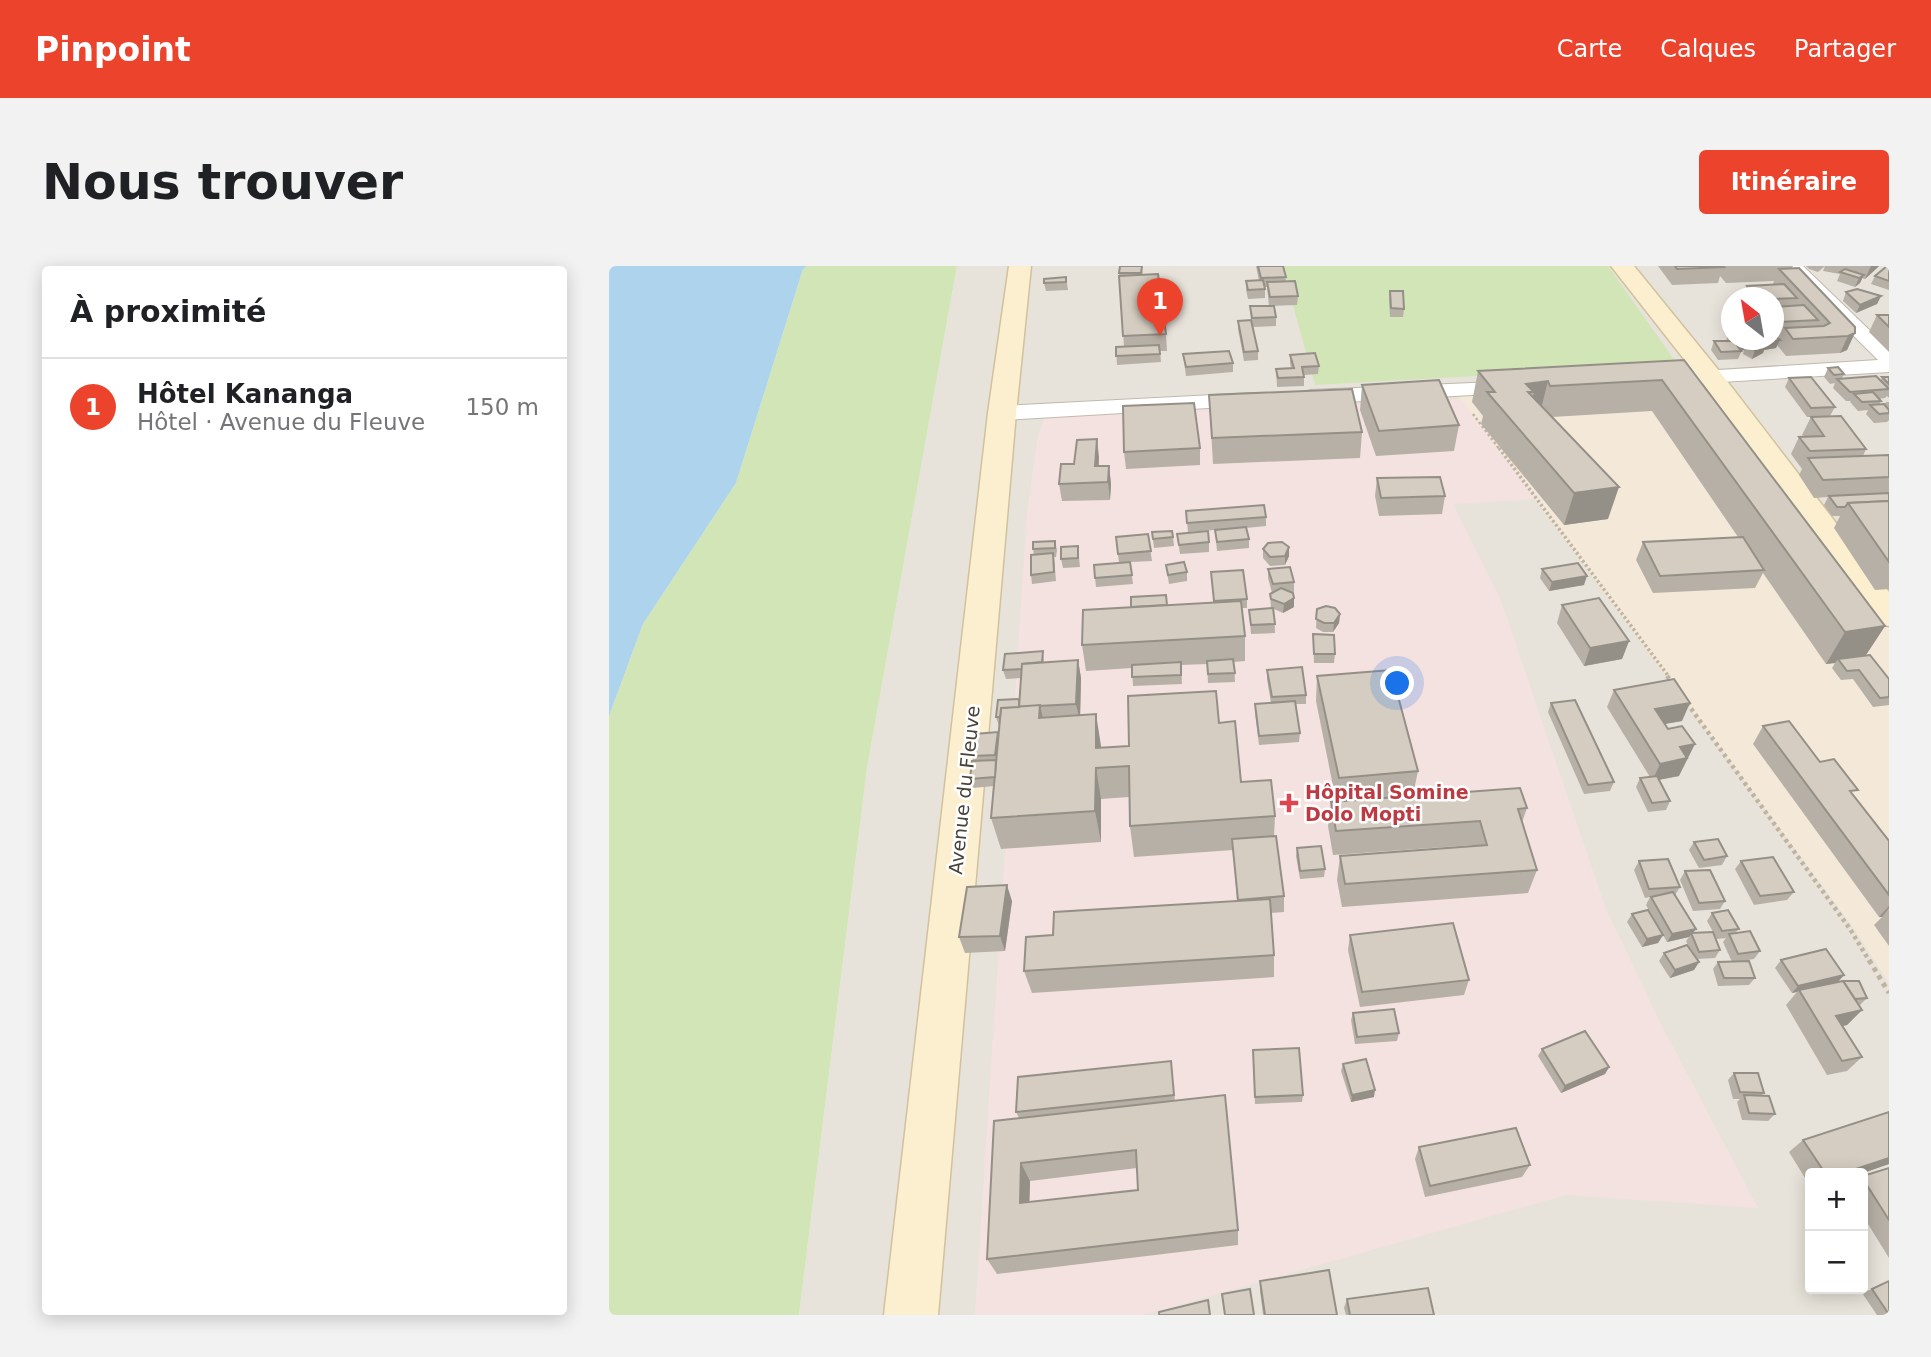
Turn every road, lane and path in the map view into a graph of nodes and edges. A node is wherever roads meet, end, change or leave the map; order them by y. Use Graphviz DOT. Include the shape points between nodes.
graph roads {
  1 [pos="1020,266"];
  2 [pos="1622,266"];
  3 [pos="1792,266"];
  4 [pos="1889,360"];
  5 [pos="1889,366"];
  6 [pos="1711,377"];
  7 [pos="1627,382"];
  8 [pos="1534,386"];
  9 [pos="1454,390"];
  10 [pos="1002,413"];
  11 [pos="1889,615"];
  12 [pos="1678,690"];
  13 [pos="1686,702"];
  14 [pos="1889,993"];
  15 [pos="911,1315"];
  1 -- 10 [label="street, Avenue du Fleuve"];
  2 -- 6 [label="street"];
  3 -- 4 [label="street"];
  5 -- 6 [label="street"];
  6 -- 7 [label="street"];
  6 -- 11 [label="street"];
  8 -- 9 [label="street"];
  9 -- 10 [label="street"];
  9 -- 12 [label="path"];
  10 -- 15 [label="street, Avenue du Fleuve"];
  13 -- 14 [label="path" via="1850,929"];
}
